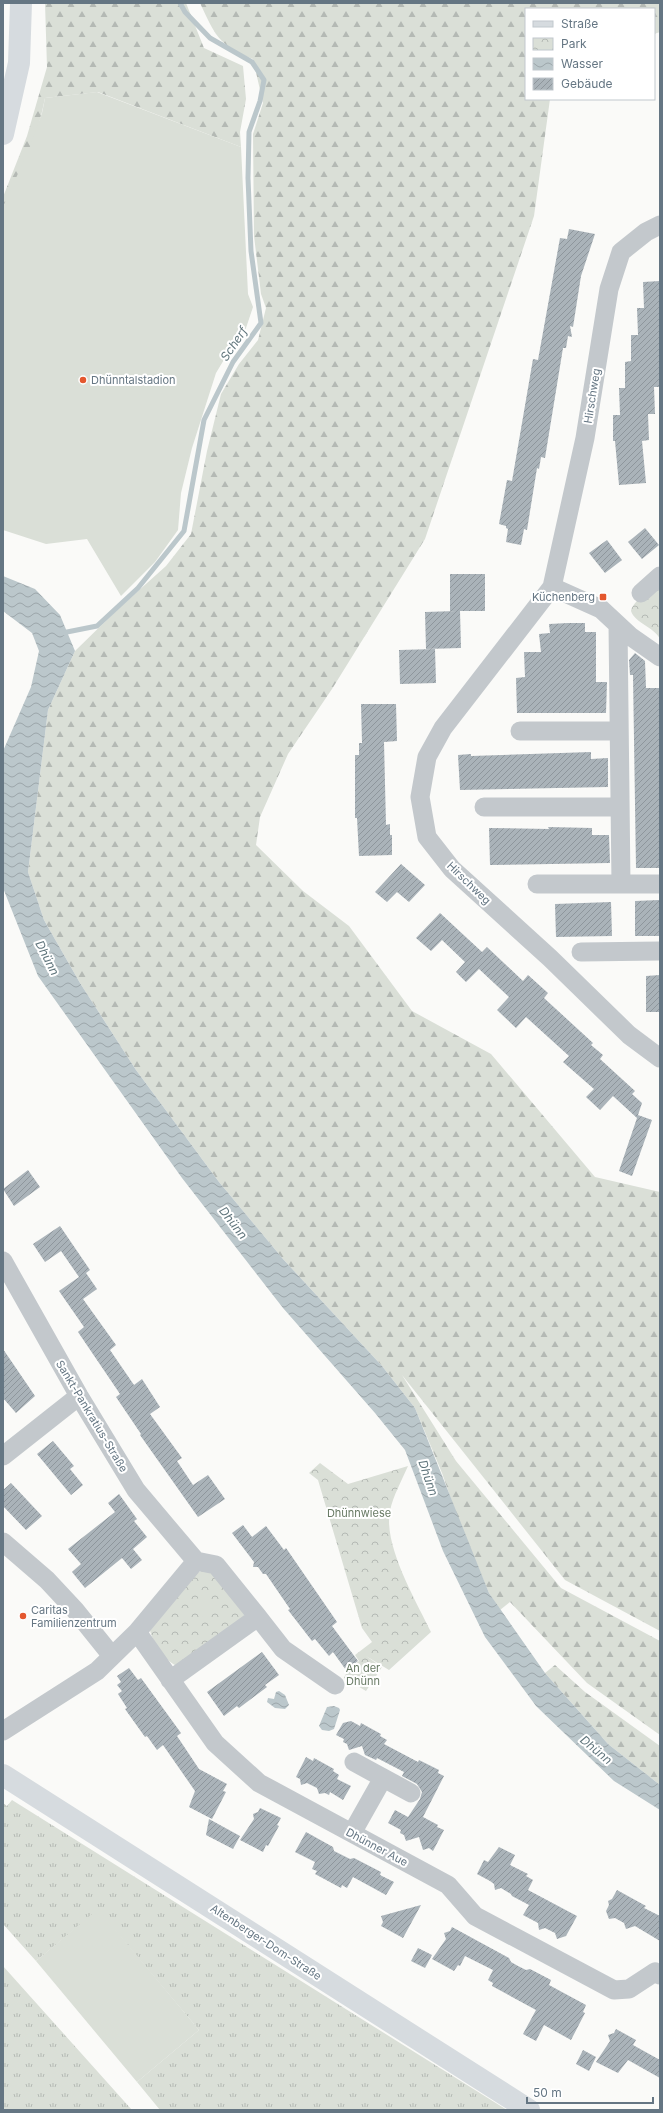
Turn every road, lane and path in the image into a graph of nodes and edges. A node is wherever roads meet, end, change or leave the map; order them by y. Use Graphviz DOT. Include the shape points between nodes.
graph roads {
  1 [pos="21,3"];
  2 [pos="3,134"];
  3 [pos="660,225"];
  4 [pos="660,576"];
  5 [pos="552,587"];
  6 [pos="641,593"];
  7 [pos="618,625"];
  8 [pos="660,658"];
  9 [pos="520,731"];
  10 [pos="619,731"];
  11 [pos="484,807"];
  12 [pos="620,807"];
  13 [pos="537,884"];
  14 [pos="620,884"];
  15 [pos="660,884"];
  16 [pos="660,951"];
  17 [pos="581,952"];
  18 [pos="660,1058"];
  19 [pos="3,1261"];
  20 [pos="79,1396"];
  21 [pos="3,1456"];
  22 [pos="3,1542"];
  23 [pos="196,1561"];
  24 [pos="258,1618"];
  25 [pos="137,1632"];
  26 [pos="112,1656"];
  27 [pos="170,1680"];
  28 [pos="336,1685"];
  29 [pos="3,1731"];
  30 [pos="354,1762"];
  31 [pos="3,1775"];
  32 [pos="383,1778"];
  33 [pos="411,1793"];
  34 [pos="352,1833"];
  35 [pos="660,1975"];
  36 [pos="529,2110"];
  1 -- 2 [label="main road" via="19,63"];
  3 -- 5 [label="street, Hirschweg" via="646,232 621,252 609,289 585,438"];
  4 -- 6 [label="street"];
  5 -- 7 [label="street" via="601,609"];
  5 -- 18 [label="street, Hirschweg" via="443,728 427,757 420,797 427,837 452,869 550,958 629,1035"];
  7 -- 8 [label="street"];
  7 -- 10 [label="street"];
  9 -- 10 [label="street"];
  10 -- 12 [label="street"];
  11 -- 12 [label="street"];
  12 -- 14 [label="street"];
  13 -- 14 [label="street"];
  14 -- 15 [label="street"];
  16 -- 17 [label="street"];
  19 -- 20 [label="street, Sankt-Pankratius-Straße"];
  20 -- 21 [label="street"];
  20 -- 23 [label="street, Sankt-Pankratius-Straße" via="136,1490"];
  22 -- 26 [label="street" via="47,1580"];
  23 -- 24 [label="street" via="216,1565"];
  23 -- 25 [label="street"];
  24 -- 27 [label="street"];
  24 -- 28 [label="street" via="283,1649"];
  25 -- 26 [label="street"];
  25 -- 27 [label="street, Dhünner Aue"];
  26 -- 29 [label="street" via="97,1671"];
  27 -- 34 [label="street, Dhünner Aue" via="203,1728 236,1764 259,1783"];
  30 -- 32 [label="street"];
  31 -- 36 [label="main road, Altenberger-Dom-Straße"];
  32 -- 33 [label="street"];
  32 -- 34 [label="street"];
  34 -- 35 [label="street, Dhünner Aue" via="448,1885 476,1916 614,1990 629,1989 655,1972"];
}
